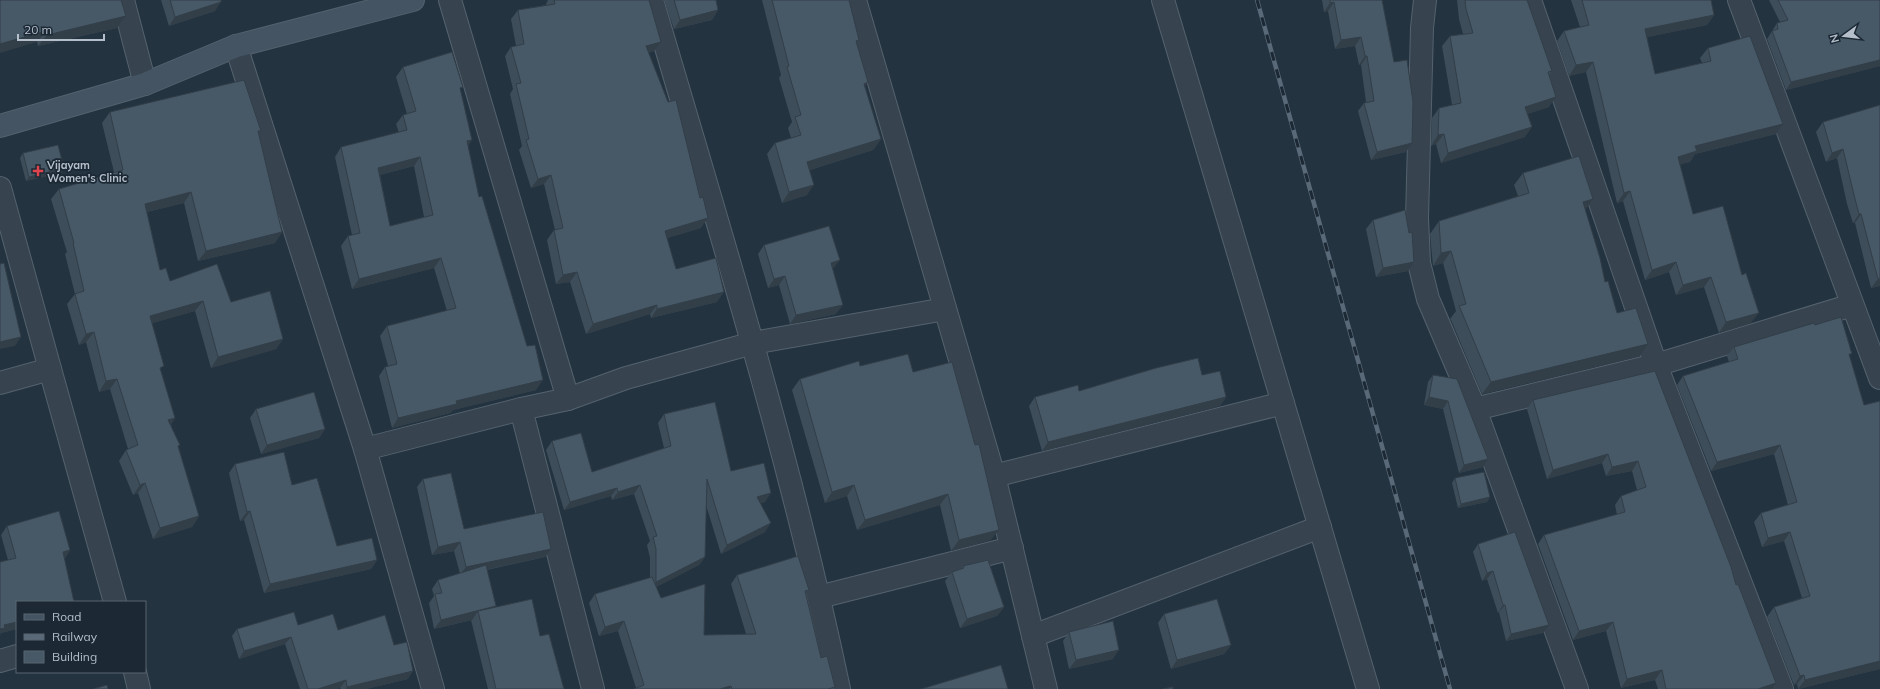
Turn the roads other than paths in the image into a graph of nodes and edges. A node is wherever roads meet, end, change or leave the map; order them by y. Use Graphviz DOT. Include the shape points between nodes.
graph roads {
  1 [pos="123,0"];
  2 [pos="413,0"];
  3 [pos="450,0"];
  4 [pos="652,0"];
  5 [pos="855,0"];
  6 [pos="1163,0"];
  7 [pos="1425,0"];
  8 [pos="1530,0"];
  9 [pos="1739,0"];
  10 [pos="362,6"];
  11 [pos="236,46"];
  12 [pos="146,84"];
  13 [pos="0,126"];
  14 [pos="0,188"];
  15 [pos="1852,305"];
  16 [pos="945,309"];
  17 [pos="753,343"];
  18 [pos="1656,365"];
  19 [pos="50,369"];
  20 [pos="1880,378"];
  21 [pos="0,383"];
  22 [pos="568,399"];
  23 [pos="1283,403"];
  24 [pos="1475,409"];
  25 [pos="521,410"];
  26 [pos="365,449"];
  27 [pos="994,476"];
  28 [pos="1320,527"];
  29 [pos="1012,548"];
  30 [pos="820,597"];
  31 [pos="115,601"];
  32 [pos="1033,636"];
  33 [pos="16,656"];
  34 [pos="0,661"];
  35 [pos="135,673"];
  36 [pos="139,689"];
  37 [pos="433,689"];
  38 [pos="593,689"];
  39 [pos="839,689"];
  40 [pos="1046,689"];
  41 [pos="1368,689"];
  42 [pos="1577,689"];
  43 [pos="1782,689"];
  1 -- 12 [label="street"];
  2 -- 10 [label="main road"];
  3 -- 22 [label="street"];
  4 -- 17 [label="street"];
  5 -- 16 [label="street"];
  6 -- 23 [label="street"];
  7 -- 24 [label="street" via="1422,28 1418,262 1428,299"];
  8 -- 18 [label="street"];
  9 -- 15 [label="street"];
  10 -- 11 [label="main road"];
  11 -- 12 [label="main road"];
  11 -- 26 [label="street"];
  12 -- 13 [label="main road"];
  14 -- 19 [label="street"];
  15 -- 18 [label="street"];
  15 -- 20 [label="street"];
  16 -- 17 [label="street"];
  16 -- 27 [label="street"];
  17 -- 22 [label="street" via="626,378"];
  17 -- 30 [label="street"];
  18 -- 24 [label="street"];
  18 -- 43 [label="street"];
  19 -- 21 [label="street"];
  19 -- 31 [label="street"];
  22 -- 25 [label="street"];
  23 -- 27 [label="street"];
  23 -- 28 [label="street"];
  24 -- 42 [label="street"];
  25 -- 26 [label="street"];
  25 -- 38 [label="street"];
  26 -- 37 [label="street"];
  27 -- 29 [label="street"];
  28 -- 32 [label="street"];
  28 -- 41 [label="street"];
  29 -- 30 [label="street"];
  29 -- 32 [label="street"];
  30 -- 39 [label="street"];
  32 -- 40 [label="street"];
  33 -- 34 [label="street"];
  35 -- 36 [label="street"];
}
